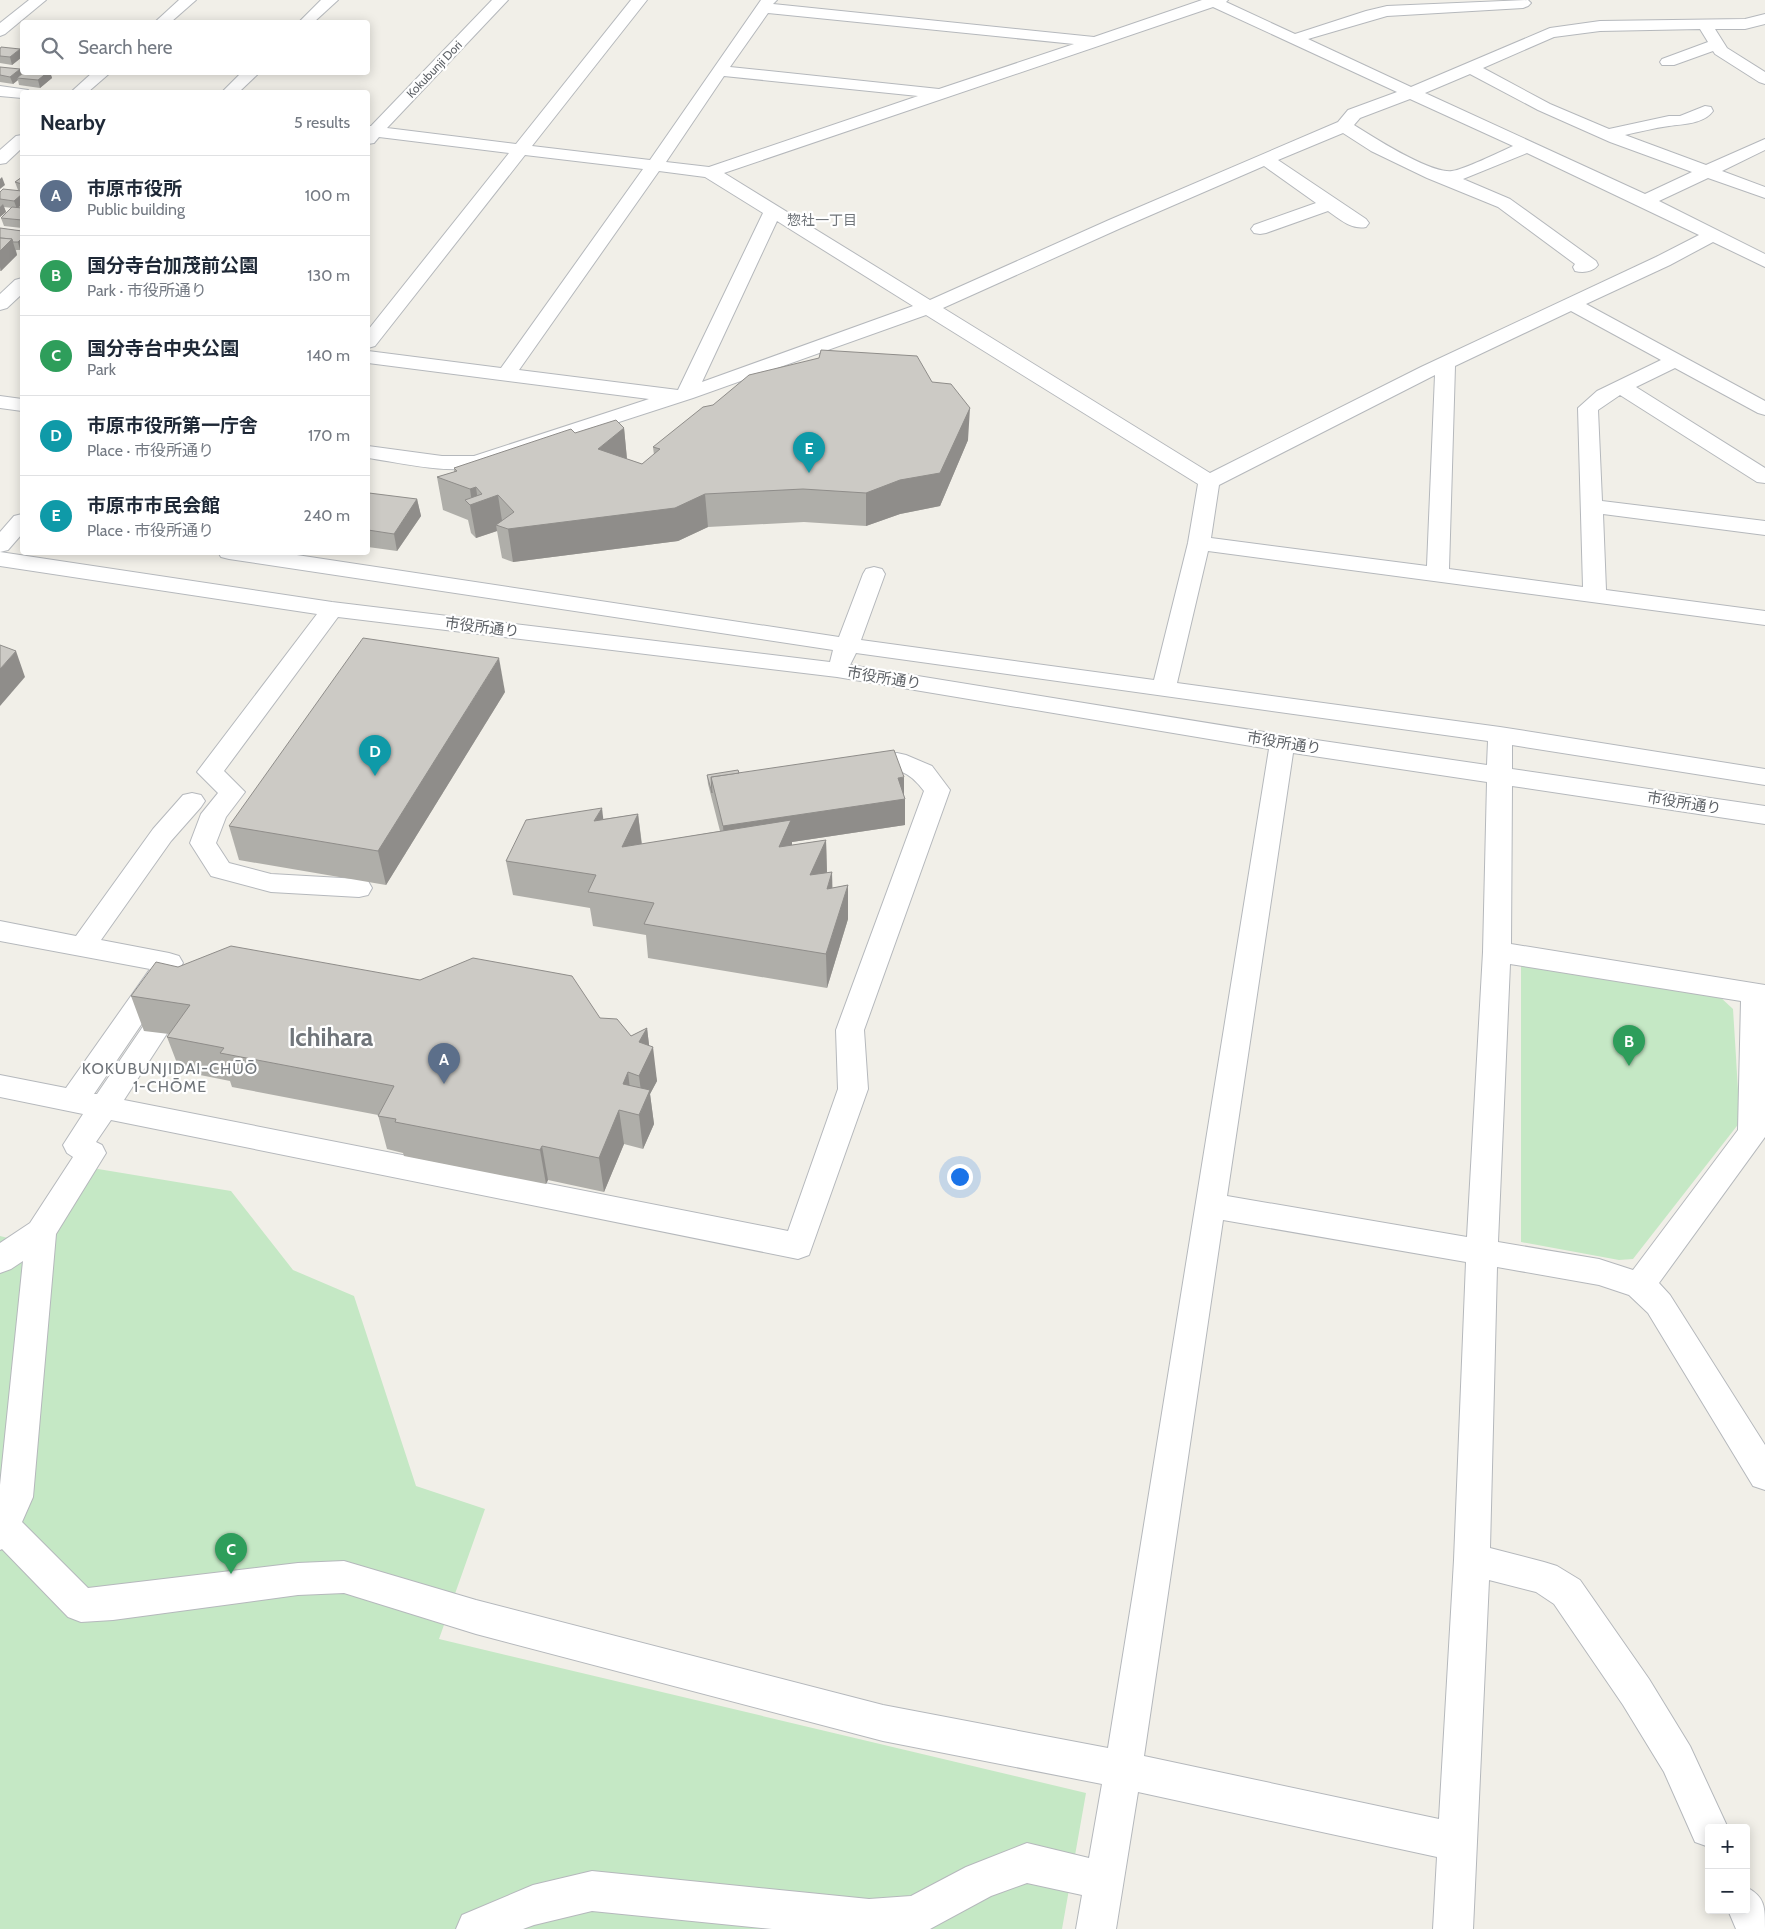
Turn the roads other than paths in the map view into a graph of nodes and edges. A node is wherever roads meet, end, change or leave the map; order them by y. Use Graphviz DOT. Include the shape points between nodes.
graph roads {
  1 [pos="38,0"];
  2 [pos="188,0"];
  3 [pos="330,0"];
  4 [pos="500,0"];
  5 [pos="639,0"];
  6 [pos="1215,1"];
  7 [pos="1523,1"];
  8 [pos="766,4"];
  9 [pos="164,20"];
  10 [pos="308,20"];
  11 [pos="1765,20"];
  12 [pos="1705,25"];
  13 [pos="0,31"];
  14 [pos="1550,33"];
  15 [pos="1294,39"];
  16 [pos="1099,42"];
  17 [pos="1716,44"];
  18 [pos="1668,62"];
  19 [pos="1470,68"];
  20 [pos="720,71"];
  21 [pos="99,75"];
  22 [pos="249,75"];
  23 [pos="1765,79"];
  24 [pos="81,90"];
  25 [pos="232,90"];
  26 [pos="0,91"];
  27 [pos="1412,92"];
  28 [pos="20,94"];
  29 [pos="943,94"];
  30 [pos="1705,111"];
  31 [pos="1344,126"];
  32 [pos="370,134"];
  33 [pos="1608,134"];
  34 [pos="20,142"];
  35 [pos="1765,144"];
  36 [pos="1528,146"];
  37 [pos="522,149"];
  38 [pos="0,160"];
  39 [pos="1266,160"];
  40 [pos="655,165"];
  41 [pos="1706,170"];
  42 [pos="710,172"];
  43 [pos="1433,174"];
  44 [pos="1765,192"];
  45 [pos="1645,201"];
  46 [pos="1329,205"];
  47 [pos="773,211"];
  48 [pos="1360,223"];
  49 [pos="1260,229"];
  50 [pos="1714,234"];
  51 [pos="1763,258"];
  52 [pos="1582,268"];
  53 [pos="20,286"];
  54 [pos="1570,303"];
  55 [pos="0,306"];
  56 [pos="930,307"];
  57 [pos="20,311"];
  58 [pos="370,339"];
  59 [pos="370,357"];
  60 [pos="1675,361"];
  61 [pos="1445,363"];
  62 [pos="506,375"];
  63 [pos="1621,387"];
  64 [pos="682,396"];
  65 [pos="0,402"];
  66 [pos="1762,405"];
  67 [pos="20,406"];
  68 [pos="370,452"];
  69 [pos="1765,477"];
  70 [pos="1209,482"];
  71 [pos="1592,506"];
  72 [pos="0,519"];
  73 [pos="20,522"];
  74 [pos="20,524"];
  75 [pos="1765,528"];
  76 [pos="1199,544"];
  77 [pos="0,545"];
  78 [pos="249,555"];
  79 [pos="0,559"];
  80 [pos="874,574"];
  81 [pos="1438,575"];
  82 [pos="1595,596"];
  83 [pos="332,609"];
  84 [pos="1765,618"];
  85 [pos="847,645"];
  86 [pos="837,670"];
  87 [pos="1163,690"];
  88 [pos="1500,735"];
  89 [pos="1282,743"];
  90 [pos="835,768"];
  91 [pos="1499,775"];
  92 [pos="1765,777"];
  93 [pos="192,801"];
  94 [pos="1765,815"];
  95 [pos="359,888"];
  96 [pos="0,931"];
  97 [pos="82,946"];
  98 [pos="1496,952"];
  99 [pos="1760,994"];
  100 [pos="154,1032"];
  101 [pos="0,1086"];
  102 [pos="74,1100"];
  103 [pos="105,1107"];
  104 [pos="1759,1138"];
  105 [pos="1211,1206"];
  106 [pos="41,1232"];
  107 [pos="1482,1251"];
  108 [pos="0,1260"];
  109 [pos="1640,1285"];
  110 [pos="1765,1475"];
  111 [pos="1,1528"];
  112 [pos="1472,1560"];
  113 [pos="1123,1770"];
  114 [pos="1707,1824"];
  115 [pos="1457,1842"];
  116 [pos="1104,1881"];
  117 [pos="1750,1914"];
  118 [pos="476,1929"];
  119 [pos="1096,1929"];
  120 [pos="1453,1929"];
  121 [pos="1758,1929"];
  1 -- 13 [label="street"];
  2 -- 9 [label="street"];
  3 -- 10 [label="street"];
  4 -- 32 [label="street, Kokubunji Dori"];
  5 -- 37 [label="street"];
  6 -- 15 [label="street"];
  6 -- 16 [label="street"];
  7 -- 14 [label="street" via="1534,20"];
  7 -- 15 [label="street" via="1371,14"];
  8 -- 16 [label="street"];
  8 -- 20 [label="street"];
  11 -- 12 [label="street"];
  12 -- 14 [label="street" via="1600,26"];
  12 -- 17 [label="street"];
  14 -- 19 [label="street"];
  15 -- 27 [label="street"];
  16 -- 29 [label="street"];
  17 -- 18 [label="street"];
  17 -- 23 [label="street"];
  19 -- 27 [label="street"];
  19 -- 33 [label="street" via="1544,107"];
  20 -- 29 [label="street"];
  20 -- 40 [label="street"];
  21 -- 24 [label="street"];
  22 -- 25 [label="street"];
  26 -- 28 [label="street"];
  27 -- 31 [label="street" via="1354,114"];
  27 -- 36 [label="street"];
  29 -- 42 [label="street"];
  30 -- 33 [label="street" via="1683,120"];
  31 -- 39 [label="street"];
  31 -- 43 [label="street" via="1377,147"];
  32 -- 37 [label="street"];
  33 -- 41 [label="street"];
  34 -- 38 [label="street"];
  35 -- 41 [label="street"];
  36 -- 43 [label="street" via="1454,177"];
  36 -- 45 [label="street"];
  37 -- 40 [label="street"];
  37 -- 58 [label="street"];
  39 -- 46 [label="street"];
  39 -- 56 [label="street"];
  40 -- 42 [label="street"];
  40 -- 62 [label="street"];
  41 -- 44 [label="street"];
  41 -- 45 [label="street"];
  42 -- 47 [label="street"];
  43 -- 52 [label="street" via="1504,203 1589,265"];
  45 -- 50 [label="street"];
  46 -- 48 [label="street"];
  46 -- 49 [label="street"];
  47 -- 56 [label="street"];
  47 -- 64 [label="street"];
  50 -- 51 [label="street"];
  50 -- 54 [label="street"];
  53 -- 55 [label="street"];
  54 -- 60 [label="street"];
  54 -- 61 [label="street"];
  55 -- 57 [label="street"];
  56 -- 64 [label="street"];
  56 -- 70 [label="street"];
  59 -- 62 [label="street"];
  60 -- 63 [label="street"];
  60 -- 66 [label="street"];
  61 -- 70 [label="street"];
  61 -- 81 [label="street"];
  62 -- 64 [label="street"];
  63 -- 69 [label="street"];
  63 -- 71 [label="street" via="1588,408"];
  64 -- 68 [label="street" via="476,462 442,462"];
  65 -- 67 [label="street"];
  70 -- 76 [label="street"];
  71 -- 75 [label="street"];
  71 -- 82 [label="street"];
  72 -- 73 [label="street"];
  74 -- 77 [label="street"];
  76 -- 81 [label="street"];
  76 -- 87 [label="street"];
  78 -- 85 [label="street, 市役所通り"];
  79 -- 83 [label="street, 市役所通り"];
  80 -- 85 [label="street"];
  81 -- 82 [label="street"];
  82 -- 84 [label="street"];
  83 -- 86 [label="street, 市役所通り"];
  83 -- 95 [label="street" via="210,772 232,792 214,814 203,843 220,870 271,883"];
  85 -- 86 [label="street"];
  85 -- 87 [label="street, 市役所通り"];
  86 -- 89 [label="street, 市役所通り"];
  87 -- 88 [label="street, 市役所通り"];
  88 -- 91 [label="street"];
  88 -- 92 [label="street, 市役所通り"];
  89 -- 91 [label="street, 市役所通り"];
  89 -- 105 [label="street"];
  90 -- 103 [label="street" via="897,761 923,772 937,790 850,1030 853,1089 798,1246"];
  91 -- 94 [label="street, 市役所通り"];
  91 -- 98 [label="street"];
  93 -- 97 [label="street" via="162,835"];
  96 -- 97 [label="street"];
  97 -- 102 [label="street" via="169,963"];
  98 -- 99 [label="street"];
  98 -- 107 [label="street"];
  99 -- 104 [label="street"];
  100 -- 103 [label="street"];
  101 -- 102 [label="street"];
  102 -- 103 [label="street"];
  103 -- 106 [label="street" via="78,1145 91,1153"];
  104 -- 109 [label="street"];
  105 -- 107 [label="street"];
  105 -- 113 [label="street"];
  106 -- 108 [label="street"];
  106 -- 111 [label="street" via="16,1497"];
  107 -- 109 [label="street" via="1599,1272"];
  107 -- 112 [label="street"];
  109 -- 110 [label="street" via="1659,1304"];
  111 -- 113 [label="street" via="81,1605 298,1579 344,1577 476,1618 883,1723"];
  112 -- 114 [label="street" via="1544,1578 1567,1592 1667,1743"];
  112 -- 115 [label="street"];
  113 -- 115 [label="street"];
  113 -- 116 [label="street"];
  115 -- 120 [label="street"];
  116 -- 118 [label="street" via="1027,1864 980,1881 914,1916 869,1919 592,1891 533,1905"];
  116 -- 119 [label="street"];
  117 -- 121 [label="street"];
}
